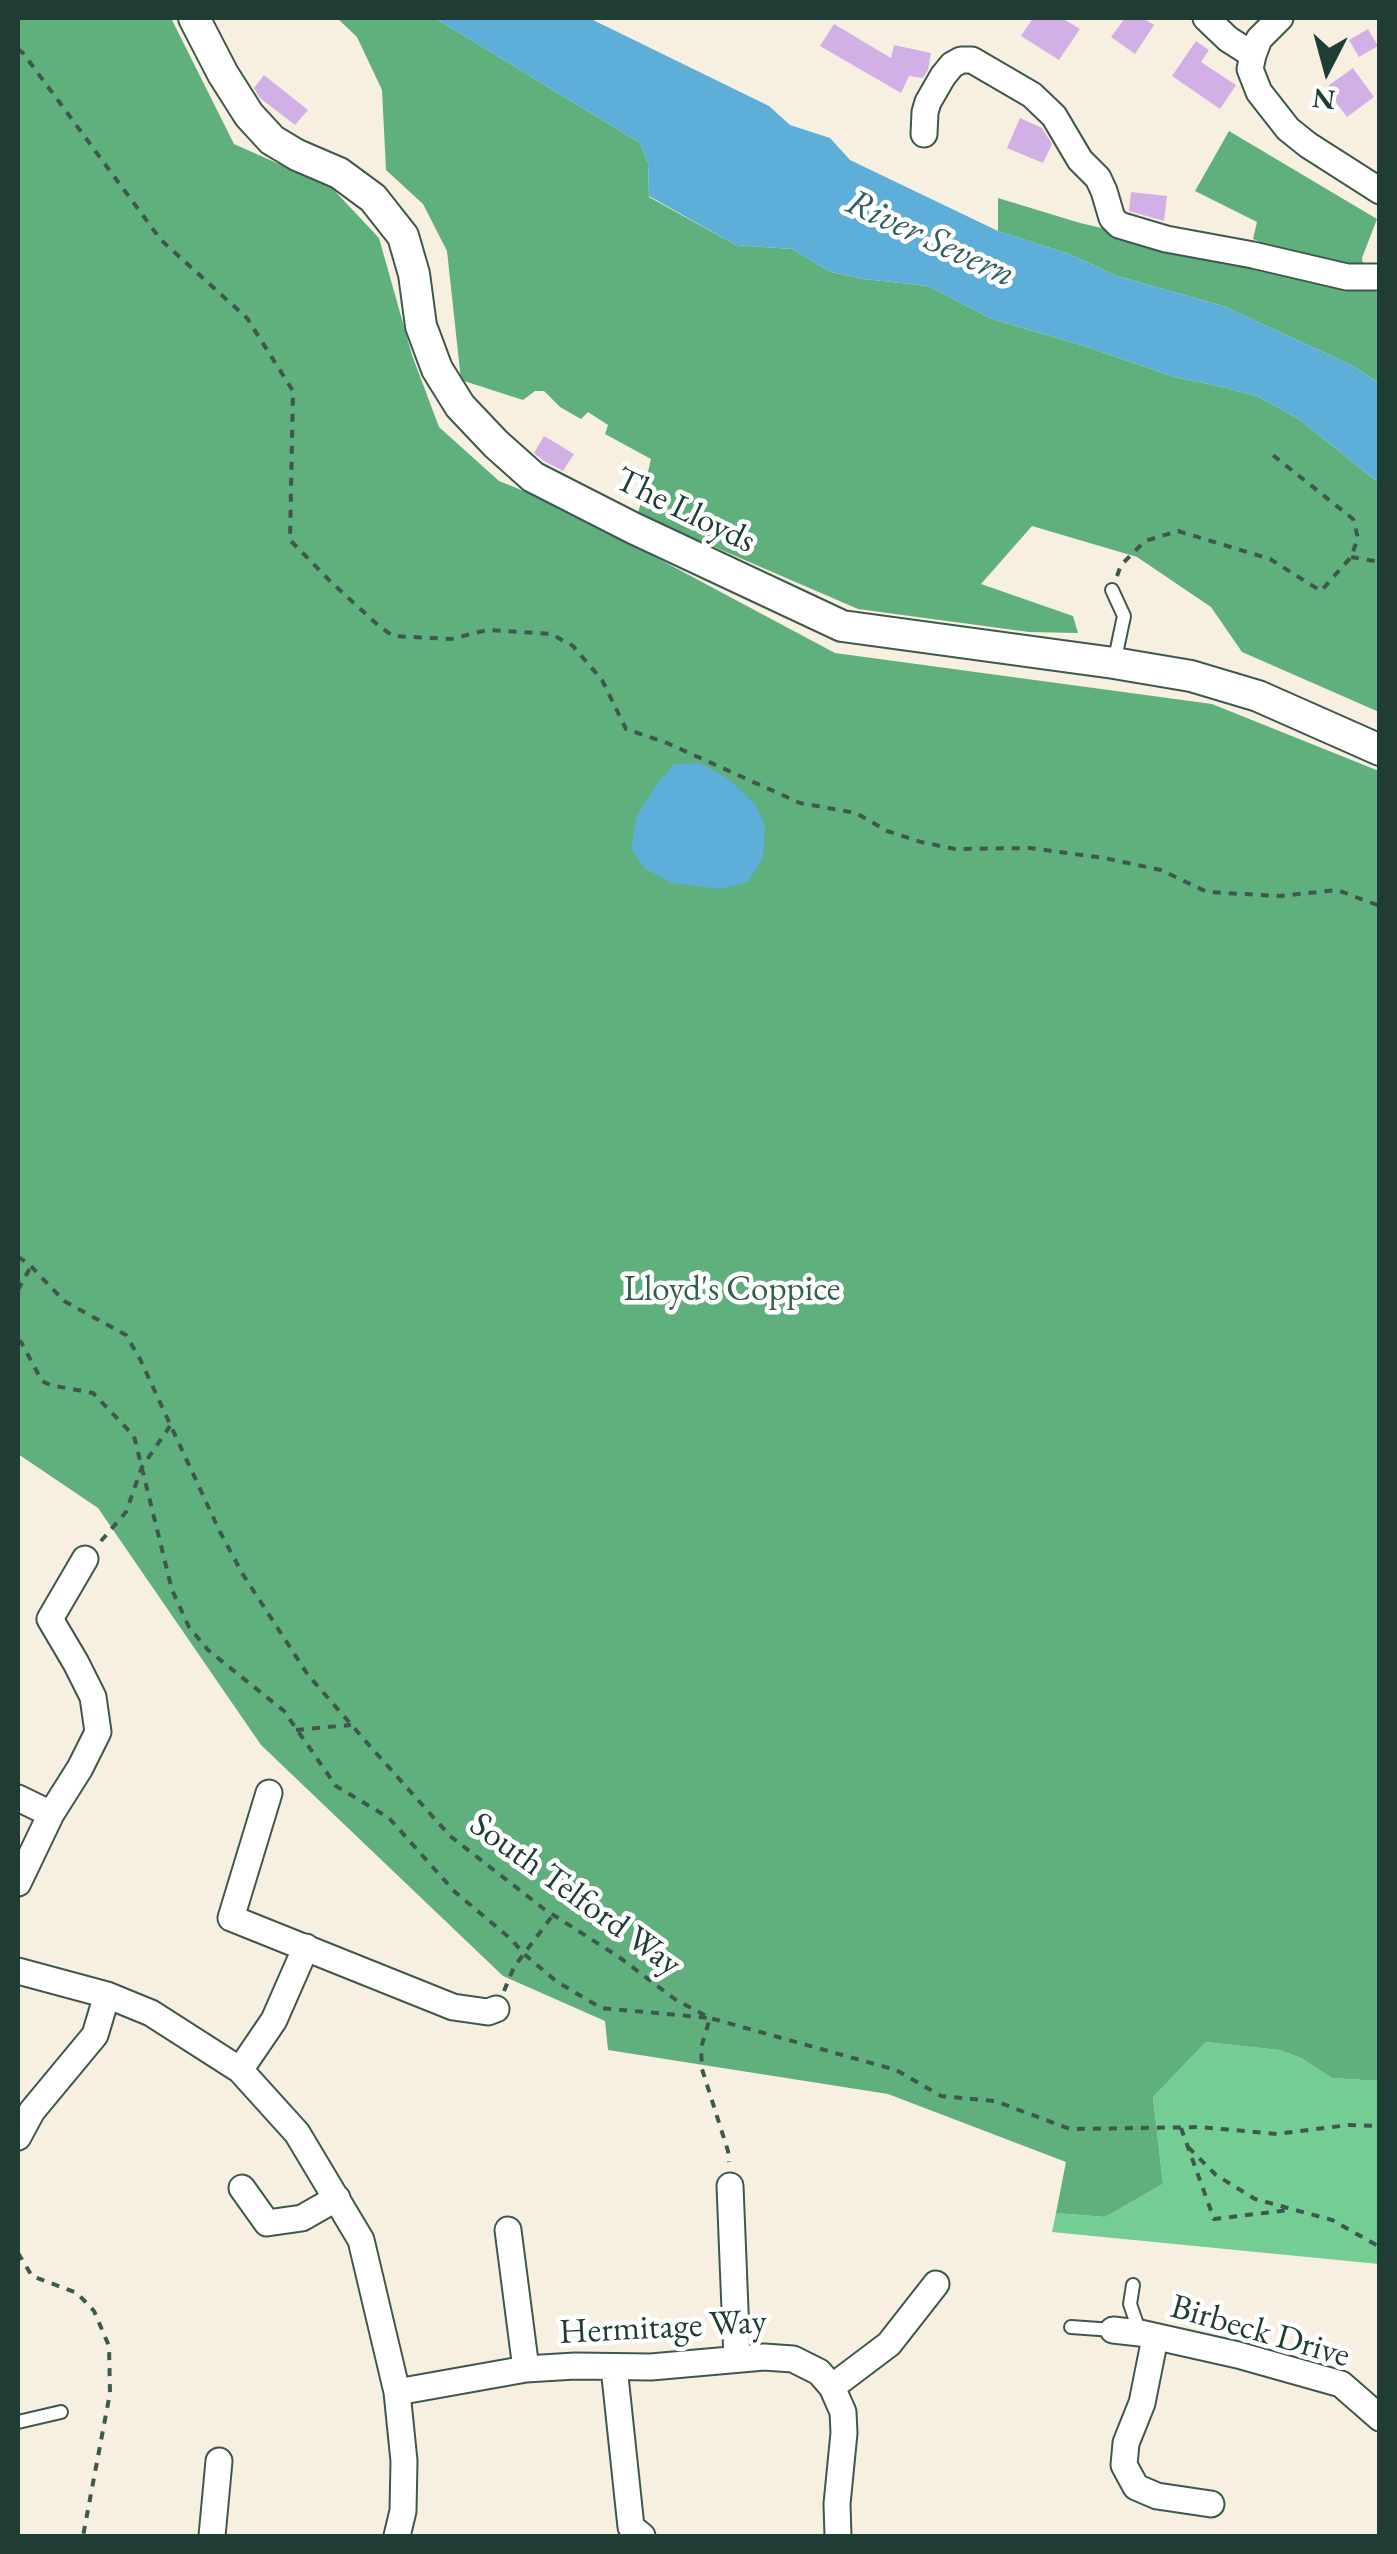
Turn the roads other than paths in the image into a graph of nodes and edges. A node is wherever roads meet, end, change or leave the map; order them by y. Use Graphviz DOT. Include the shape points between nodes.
graph roads {
  1 [pos="194,18"];
  2 [pos="1206,18"];
  3 [pos="1280,18"];
  4 [pos="1252,55"];
  5 [pos="924,134"];
  6 [pos="1380,191"];
  7 [pos="1380,276"];
  8 [pos="1112,590"];
  9 [pos="1114,663"];
  10 [pos="1380,750"];
  11 [pos="84,1560"];
  12 [pos="269,1793"];
  13 [pos="18,1798"];
  14 [pos="50,1814"];
  15 [pos="18,1883"];
  16 [pos="306,1947"];
  17 [pos="18,1972"];
  18 [pos="107,1995"];
  19 [pos="496,2009"];
  20 [pos="240,2070"];
  21 [pos="18,2136"];
  22 [pos="730,2186"];
  23 [pos="242,2188"];
  24 [pos="338,2198"];
  25 [pos="508,2230"];
  26 [pos="936,2284"];
  27 [pos="1133,2284"];
  28 [pos="1071,2327"];
  29 [pos="1113,2330"];
  30 [pos="1147,2336"];
  31 [pos="737,2359"];
  32 [pos="614,2367"];
  33 [pos="526,2370"];
  34 [pos="832,2387"];
  35 [pos="397,2392"];
  36 [pos="61,2412"];
  37 [pos="1380,2418"];
  38 [pos="18,2422"];
  39 [pos="219,2461"];
  40 [pos="1210,2504"];
  41 [pos="629,2533"];
  42 [pos="212,2536"];
  43 [pos="398,2536"];
  44 [pos="838,2536"];
  1 -- 9 [label="street, The Lloyds" via="222,74 272,140 373,198 403,236 437,369 460,406 533,477 842,626"];
  2 -- 4 [label="street"];
  3 -- 4 [label="street"];
  4 -- 6 [label="street" via="1259,92 1288,130"];
  5 -- 7 [label="street" via="928,102 944,76 952,65 972,60 1032,94 1054,116 1098,178 1119,225 1347,277"];
  8 -- 9 [label="lane" via="1124,616"];
  9 -- 10 [label="street, The Lloyds" via="1258,696"];
  11 -- 14 [label="street" via="50,1619 92,1698 98,1732"];
  12 -- 16 [label="street" via="231,1918"];
  13 -- 14 [label="street"];
  14 -- 15 [label="street"];
  16 -- 19 [label="street" via="453,2007"];
  16 -- 20 [label="street" via="274,2020"];
  17 -- 18 [label="street"];
  18 -- 20 [label="street" via="152,2013"];
  18 -- 21 [label="street" via="94,2035"];
  20 -- 24 [label="street" via="296,2132"];
  22 -- 31 [label="street"];
  23 -- 24 [label="street" via="268,2223 302,2218"];
  24 -- 35 [label="street" via="361,2240"];
  25 -- 33 [label="street"];
  26 -- 34 [label="street" via="890,2344"];
  27 -- 30 [label="lane" via="1130,2304"];
  28 -- 29 [label="lane"];
  29 -- 30 [label="street, Birbeck Drive"];
  30 -- 37 [label="street, Birbeck Drive" via="1341,2384"];
  30 -- 40 [label="street" via="1142,2403 1124,2465 1136,2487"];
  31 -- 32 [label="street, Hermitage Way"];
  31 -- 34 [label="street, Hermitage Way" via="793,2359"];
  32 -- 33 [label="street, Hermitage Way"];
  32 -- 41 [label="street"];
  33 -- 35 [label="street, Hermitage Way"];
  34 -- 44 [label="street" via="845,2422"];
  35 -- 43 [label="street" via="404,2460"];
  36 -- 38 [label="lane"];
  39 -- 42 [label="street"];
}
